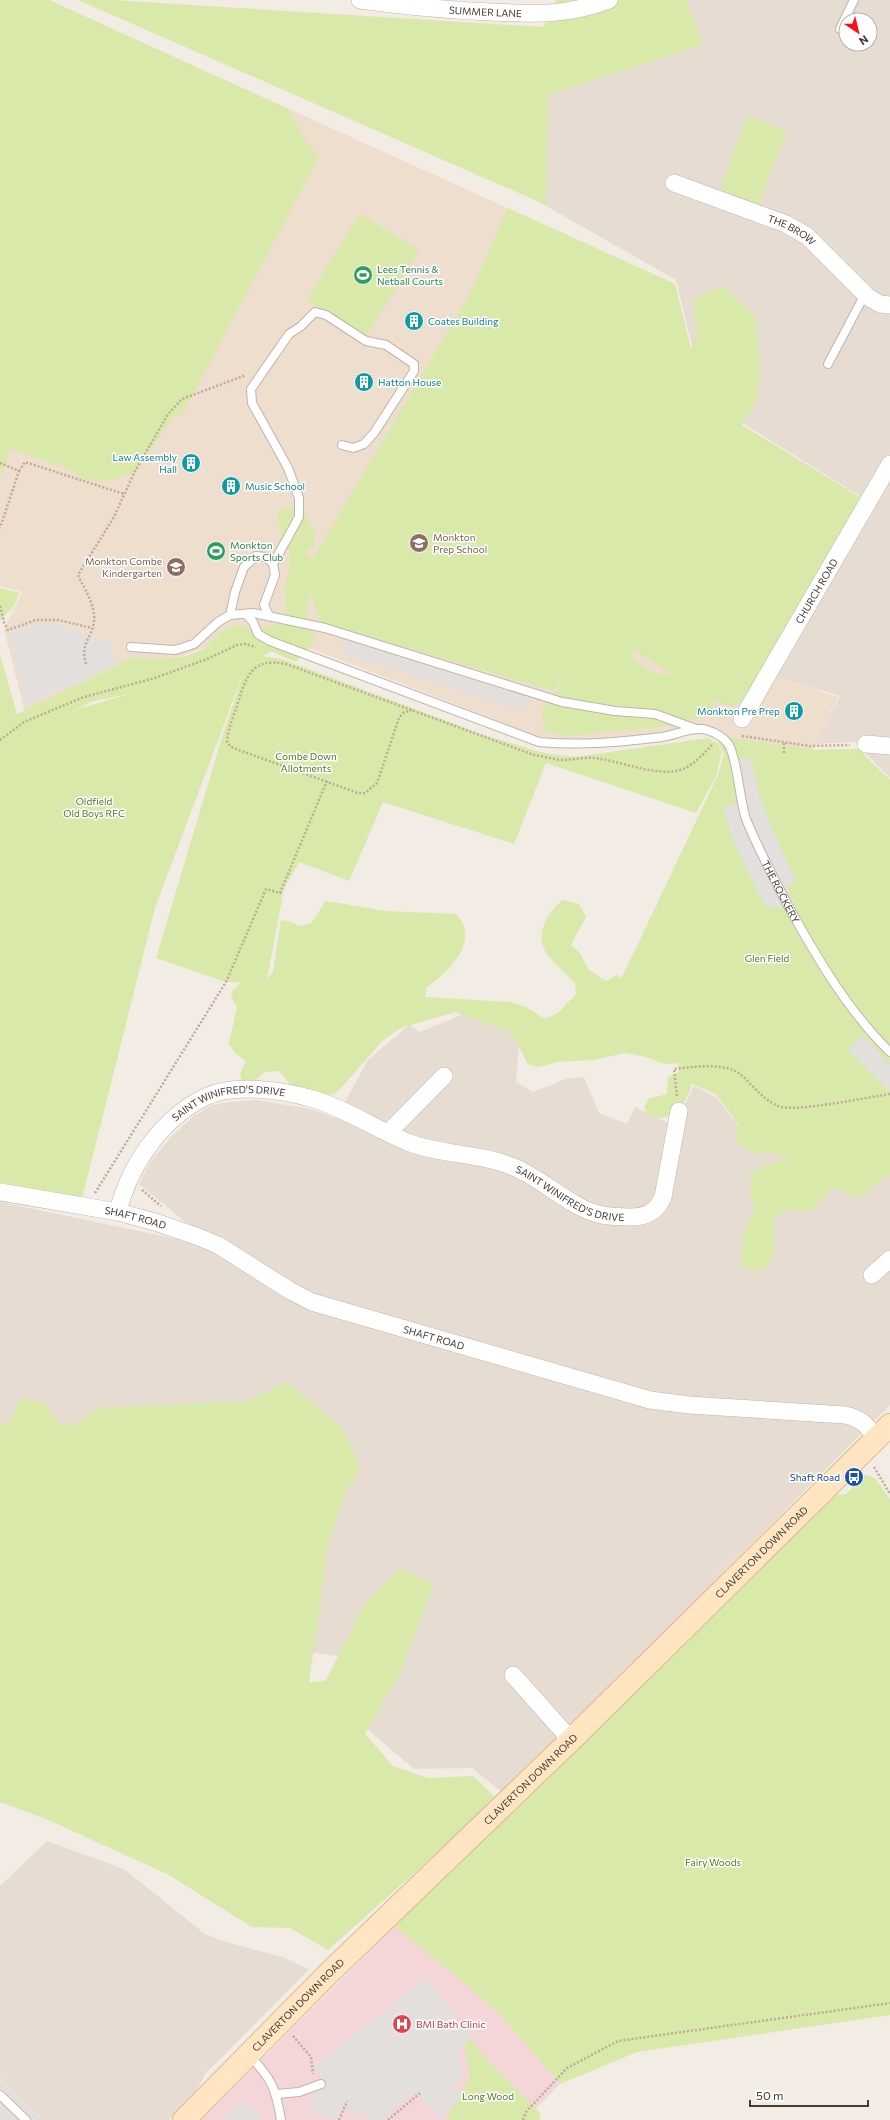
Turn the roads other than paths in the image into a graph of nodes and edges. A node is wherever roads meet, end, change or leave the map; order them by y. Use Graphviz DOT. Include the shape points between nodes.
graph roads {
  1 [pos="360,0"];
  2 [pos="609,0"];
  3 [pos="854,0"];
  4 [pos="848,12"];
  5 [pos="674,183"];
  6 [pos="865,294"];
  7 [pos="890,305"];
  8 [pos="828,364"];
  9 [pos="342,445"];
  10 [pos="890,464"];
  11 [pos="273,564"];
  12 [pos="246,614"];
  13 [pos="230,615"];
  14 [pos="269,616"];
  15 [pos="131,647"];
  16 [pos="742,718"];
  17 [pos="696,729"];
  18 [pos="866,744"];
  19 [pos="890,746"];
  20 [pos="890,1052"];
  21 [pos="444,1076"];
  22 [pos="679,1111"];
  23 [pos="388,1133"];
  24 [pos="0,1192"];
  25 [pos="118,1212"];
  26 [pos="890,1259"];
  27 [pos="872,1275"];
  28 [pos="876,1439"];
  29 [pos="513,1675"];
  30 [pos="571,1740"];
  31 [pos="248,2054"];
  32 [pos="321,2084"];
  33 [pos="277,2094"];
  34 [pos="0,2095"];
  35 [pos="26,2120"];
  36 [pos="184,2120"];
  37 [pos="281,2120"];
  1 -- 2 [label="street, SUMMER LANE" via="437,10 547,14 584,9"];
  3 -- 4 [label="lane"];
  5 -- 6 [label="street, THE BROW" via="793,228 807,236"];
  6 -- 7 [label="street, THE BROW" via="880,304"];
  6 -- 8 [label="lane"];
  9 -- 11 [label="lane" via="353,448 364,444 374,433 414,372 414,364 386,345 366,341 318,312 289,334 251,389 252,403 288,468 299,498 299,517"];
  10 -- 16 [label="street, CHURCH ROAD"];
  11 -- 13 [label="lane" via="266,557 256,556 244,567"];
  11 -- 14 [label="lane" via="275,575 264,605"];
  12 -- 13 [label="lane"];
  12 -- 14 [label="lane"];
  12 -- 17 [label="lane" via="258,634 270,641 539,742 571,745 671,736"];
  13 -- 15 [label="lane" via="218,622 194,644 174,650"];
  14 -- 17 [label="lane" via="325,628 562,702 615,711 655,714"];
  17 -- 20 [label="lane, THE ROCKERY" via="706,729 728,744 746,817 762,857 818,959 864,1023"];
  18 -- 19 [label="street"];
  21 -- 23 [label="street"];
  22 -- 23 [label="street, SAINT WINIFRED'S DRIVE" via="663,1197 659,1206 651,1213 640,1217 598,1214 496,1160 424,1147"];
  23 -- 25 [label="street, SAINT WINIFRED'S DRIVE" via="334,1106 286,1093 234,1090 206,1097 165,1127 146,1149 128,1179"];
  24 -- 25 [label="street, SHAFT ROAD"];
  25 -- 28 [label="street, SHAFT ROAD" via="155,1222 218,1245 289,1290 312,1302 336,1310 650,1400 845,1415 859,1419"];
  26 -- 27 [label="street"];
  28 -- 30 [label="street, CLAVERTON DOWN ROAD"];
  29 -- 30 [label="street"];
  30 -- 31 [label="street, CLAVERTON DOWN ROAD"];
  31 -- 33 [label="lane" via="265,2072"];
  31 -- 36 [label="street, CLAVERTON DOWN ROAD"];
  32 -- 33 [label="lane" via="299,2092"];
  33 -- 37 [label="lane"];
  34 -- 35 [label="lane"];
}
